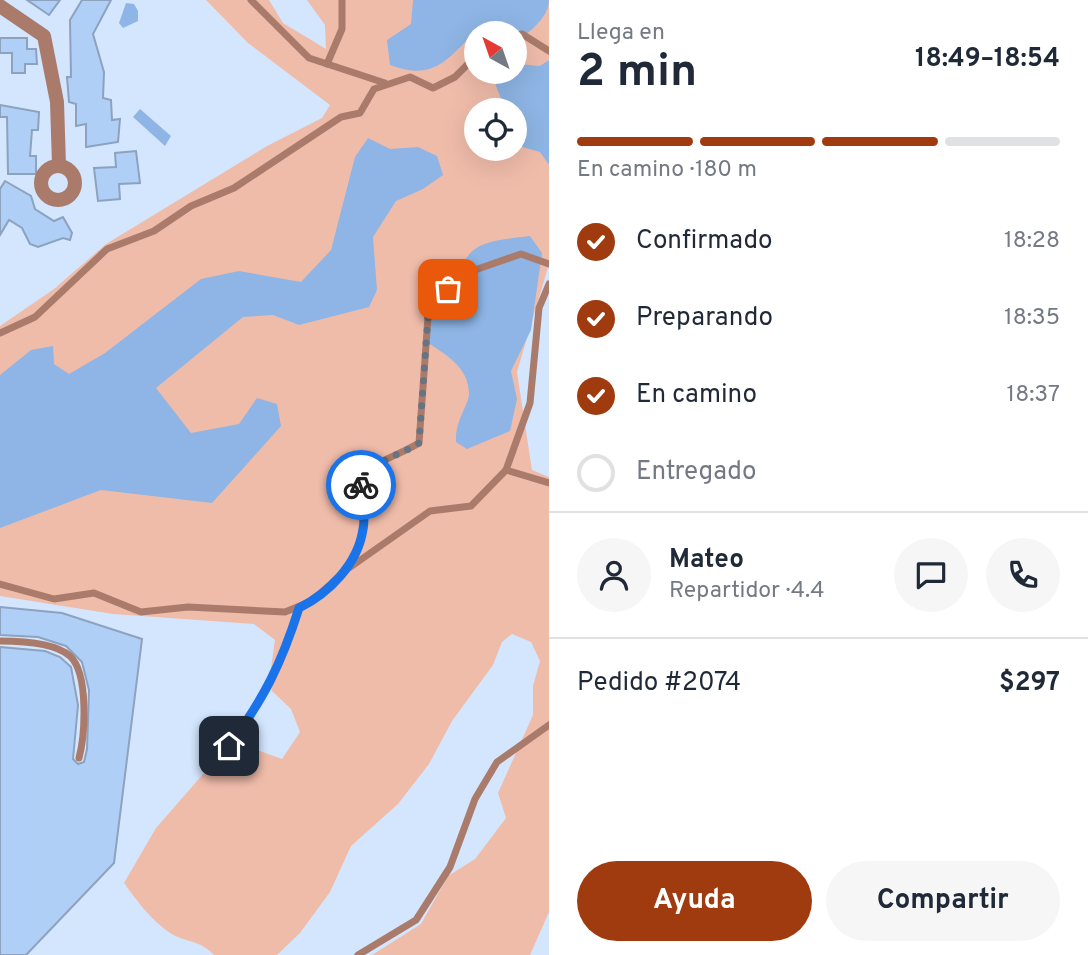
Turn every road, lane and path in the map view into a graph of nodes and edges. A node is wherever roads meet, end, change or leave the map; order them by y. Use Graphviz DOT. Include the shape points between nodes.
graph roads {
  1 [pos="251,0"];
  2 [pos="342,0"];
  3 [pos="0,6"];
  4 [pos="527,37"];
  5 [pos="549,51"];
  6 [pos="327,64"];
  7 [pos="464,68"];
  8 [pos="385,83"];
  9 [pos="59,165"];
  10 [pos="549,264"];
  11 [pos="549,284"];
  12 [pos="0,333"];
  13 [pos="506,470"];
  14 [pos="549,483"];
  15 [pos="346,570"];
  16 [pos="0,584"];
  17 [pos="299,608"];
  18 [pos="0,640"];
  19 [pos="549,725"];
  20 [pos="229,746"];
  21 [pos="79,758"];
  22 [pos="358,955"];
  1 -- 6 [label="lane" via="309,58"];
  2 -- 6 [label="lane" via="342,29"];
  3 -- 9 [label="street" via="44,36 57,102"];
  4 -- 5 [label="lane"];
  6 -- 8 [label="lane"];
  7 -- 8 [label="lane" via="433,88 410,76"];
  8 -- 12 [label="lane" via="374,89 360,113 341,117 234,188 191,206 155,232 107,249 35,317"];
  10 -- 15 [label="lane" via="521,254 472,271 448,289 428,317 419,443 374,463 360,478 364,528"];
  11 -- 13 [label="lane" via="539,308 530,404"];
  13 -- 14 [label="lane"];
  13 -- 15 [label="lane" via="471,506 430,511"];
  15 -- 17 [label="lane"];
  16 -- 17 [label="lane" via="54,599 94,593 141,612 188,607 285,612"];
  17 -- 20 [label="lane" via="284,659 260,704"];
  18 -- 21 [label="lane" via="34,643 71,656 82,690 84,741"];
  19 -- 22 [label="lane" via="497,762 475,799 450,867 416,920"];
}
